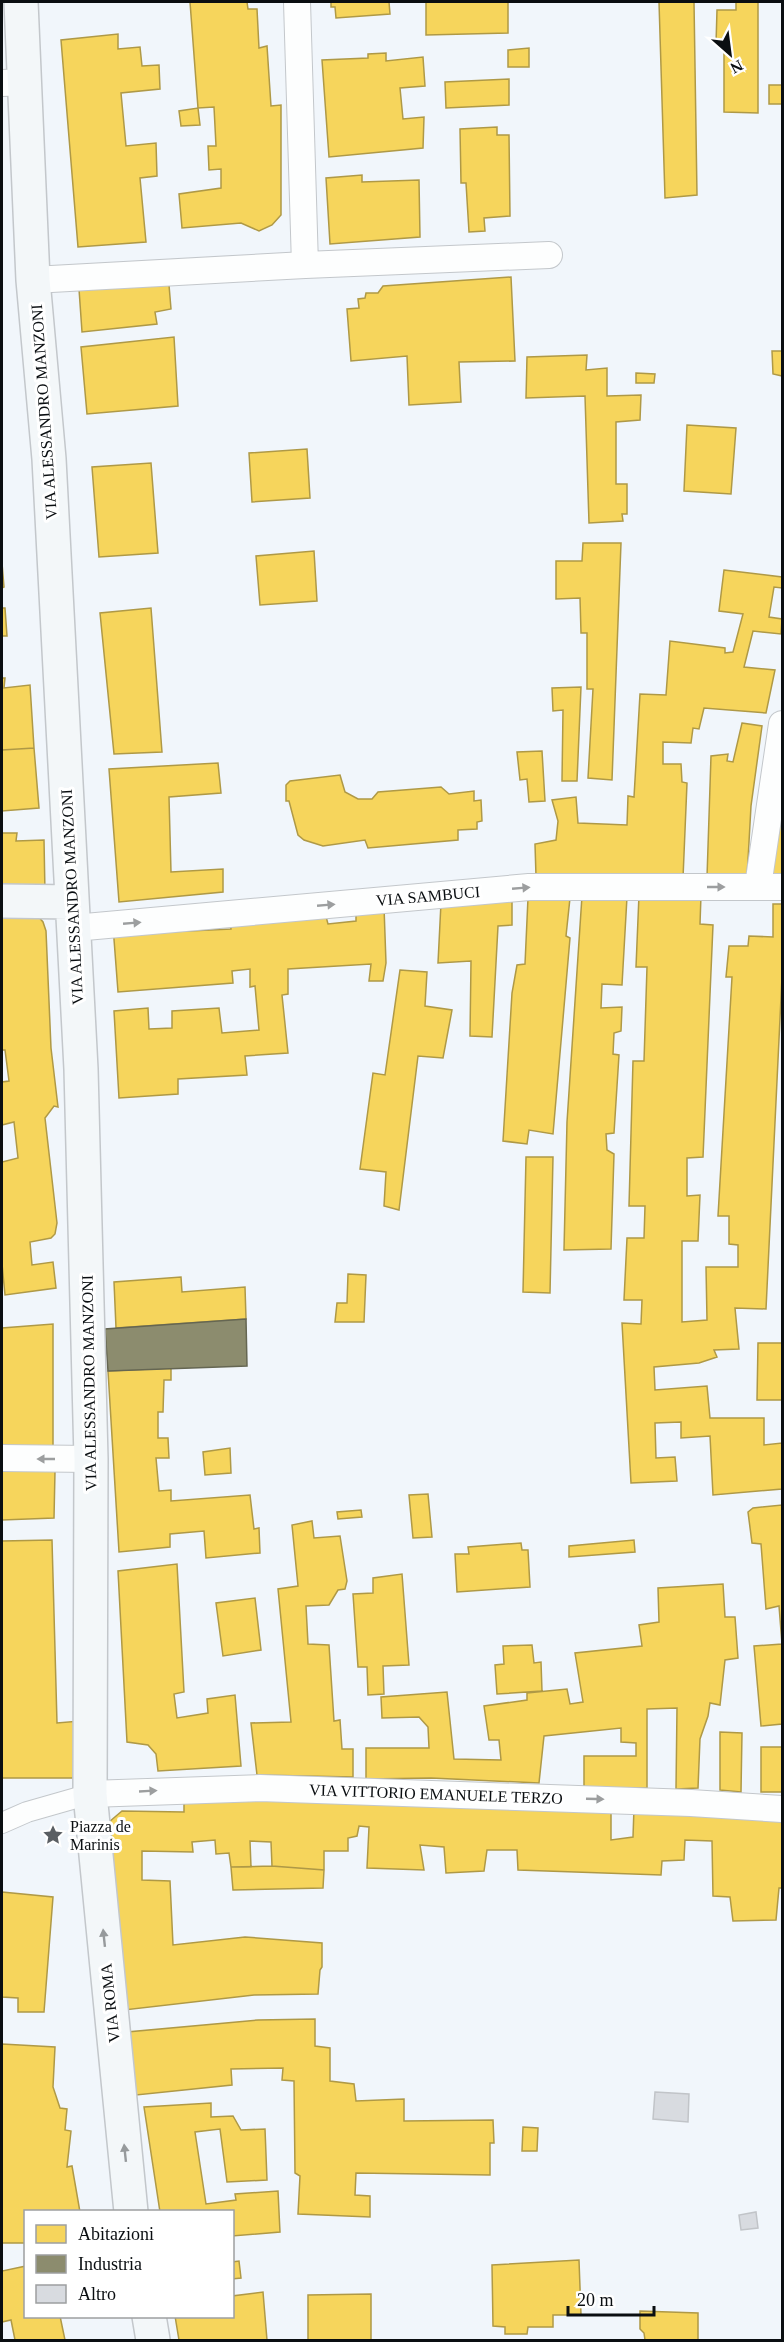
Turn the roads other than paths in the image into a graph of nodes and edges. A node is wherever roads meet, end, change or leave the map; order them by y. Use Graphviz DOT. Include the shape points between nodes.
graph roads {
  1 [pos="21,2"];
  2 [pos="297,2"];
  3 [pos="13,83"];
  4 [pos="549,255"];
  5 [pos="305,265"];
  6 [pos="33,280"];
  7 [pos="783,724"];
  8 [pos="770,887"];
  9 [pos="2,902"];
  10 [pos="73,915"];
  11 [pos="2,1458"];
  12 [pos="91,1459"];
  13 [pos="90,1794"];
  14 [pos="783,1809"];
  15 [pos="2,1823"];
  16 [pos="131,2210"];
  17 [pos="149,2318"];
  18 [pos="153,2340"];
  1 -- 3 [label="main road, VIA ALESSANDRO MANZONI"];
  2 -- 5 [label="street"];
  3 -- 6 [label="main road, VIA ALESSANDRO MANZONI"];
  4 -- 5 [label="street"];
  5 -- 6 [label="street"];
  6 -- 10 [label="main road, VIA ALESSANDRO MANZONI" via="50,471"];
  7 -- 8 [label="street"];
  10 -- 8 [label="street, VIA SAMBUCI, one-way" via="529,887"];
  9 -- 10 [label="main road"];
  10 -- 12 [label="main road, VIA ALESSANDRO MANZONI"];
  12 -- 11 [label="street, one-way"];
  12 -- 13 [label="main road, VIA ALESSANDRO MANZONI"];
  13 -- 14 [label="street, VIA VITTORIO EMANUELE TERZO, one-way" via="260,1788"];
  13 -- 15 [label="street"];
  16 -- 13 [label="main road, VIA ROMA, one-way"];
  17 -- 18 [label="main road"];
}
